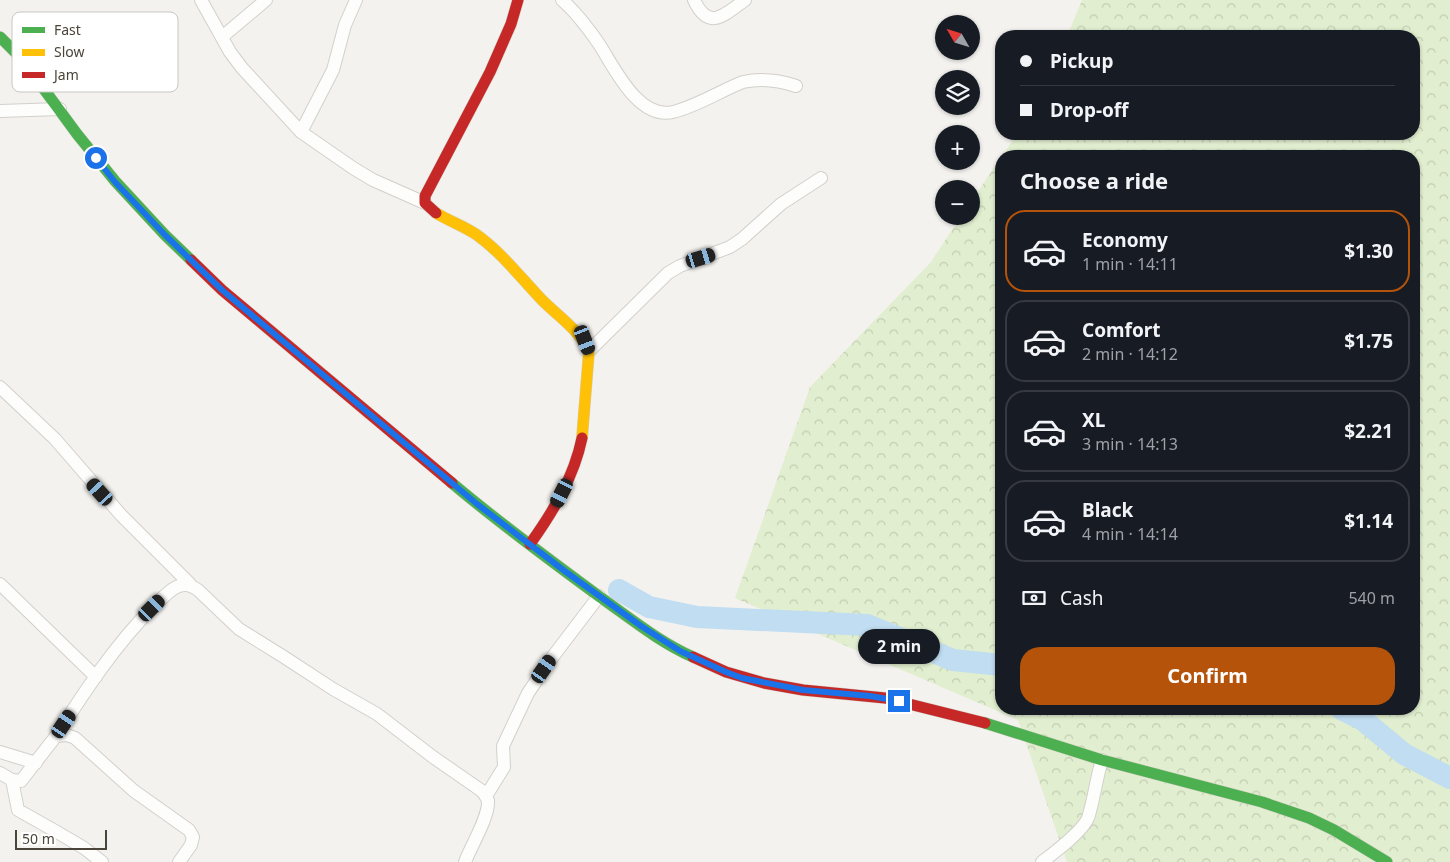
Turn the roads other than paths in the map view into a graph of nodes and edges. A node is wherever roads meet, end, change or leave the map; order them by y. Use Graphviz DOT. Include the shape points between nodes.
graph roads {
  1 [pos="201,0"];
  2 [pos="266,0"];
  3 [pos="356,0"];
  4 [pos="518,0"];
  5 [pos="562,0"];
  6 [pos="694,0"];
  7 [pos="745,0"];
  8 [pos="0,36"];
  9 [pos="222,37"];
  10 [pos="12,49"];
  11 [pos="796,86"];
  12 [pos="47,92"];
  13 [pos="60,109"];
  14 [pos="0,112"];
  15 [pos="301,132"];
  16 [pos="821,178"];
  17 [pos="424,203"];
  18 [pos="589,351"];
  19 [pos="0,387"];
  20 [pos="530,544"];
  21 [pos="0,584"];
  22 [pos="190,584"];
  23 [pos="599,596"];
  24 [pos="96,677"];
  25 [pos="56,736"];
  26 [pos="0,752"];
  27 [pos="1102,760"];
  28 [pos="36,763"];
  29 [pos="0,773"];
  30 [pos="12,780"];
  31 [pos="486,796"];
  32 [pos="102,862"];
  33 [pos="178,862"];
  34 [pos="465,862"];
  35 [pos="1042,862"];
  36 [pos="1388,862"];
  1 -- 9 [label="street"];
  2 -- 9 [label="street"];
  3 -- 15 [label="street" via="345,25 333,70"];
  4 -- 17 [label="street" via="494,62 433,178"];
  5 -- 11 [label="street" via="586,26 626,87 655,112 671,112 743,82 767,79"];
  6 -- 7 [label="street" via="705,17 715,18"];
  8 -- 10 [label="street"];
  9 -- 15 [label="street" via="242,68"];
  12 -- 13 [label="street"];
  13 -- 14 [label="street"];
  13 -- 20 [label="street" via="115,182 222,290 384,428"];
  15 -- 17 [label="street" via="353,168"];
  16 -- 18 [label="street" via="787,200 730,247 668,273"];
  17 -- 18 [label="street" via="436,214 482,239 576,330"];
  18 -- 20 [label="street" via="578,457 556,506"];
  19 -- 22 [label="street" via="55,439 121,515"];
  20 -- 23 [label="street"];
  21 -- 24 [label="street"];
  22 -- 24 [label="street" via="173,589 149,612"];
  22 -- 31 [label="street" via="246,634 376,714"];
  23 -- 27 [label="street" via="680,651 726,672 784,687 913,704"];
  23 -- 31 [label="street" via="528,694 503,746 504,767"];
  24 -- 25 [label="street"];
  25 -- 28 [label="street"];
  25 -- 33 [label="street" via="75,738 134,791 189,830 193,837 191,845"];
  26 -- 28 [label="street"];
  27 -- 35 [label="street" via="1087,820"];
  27 -- 36 [label="street" via="1288,810 1334,830"];
  28 -- 30 [label="street" via="23,780"];
  29 -- 30 [label="street"];
  30 -- 32 [label="street" via="18,810"];
  31 -- 34 [label="street" via="487,812"];
}
